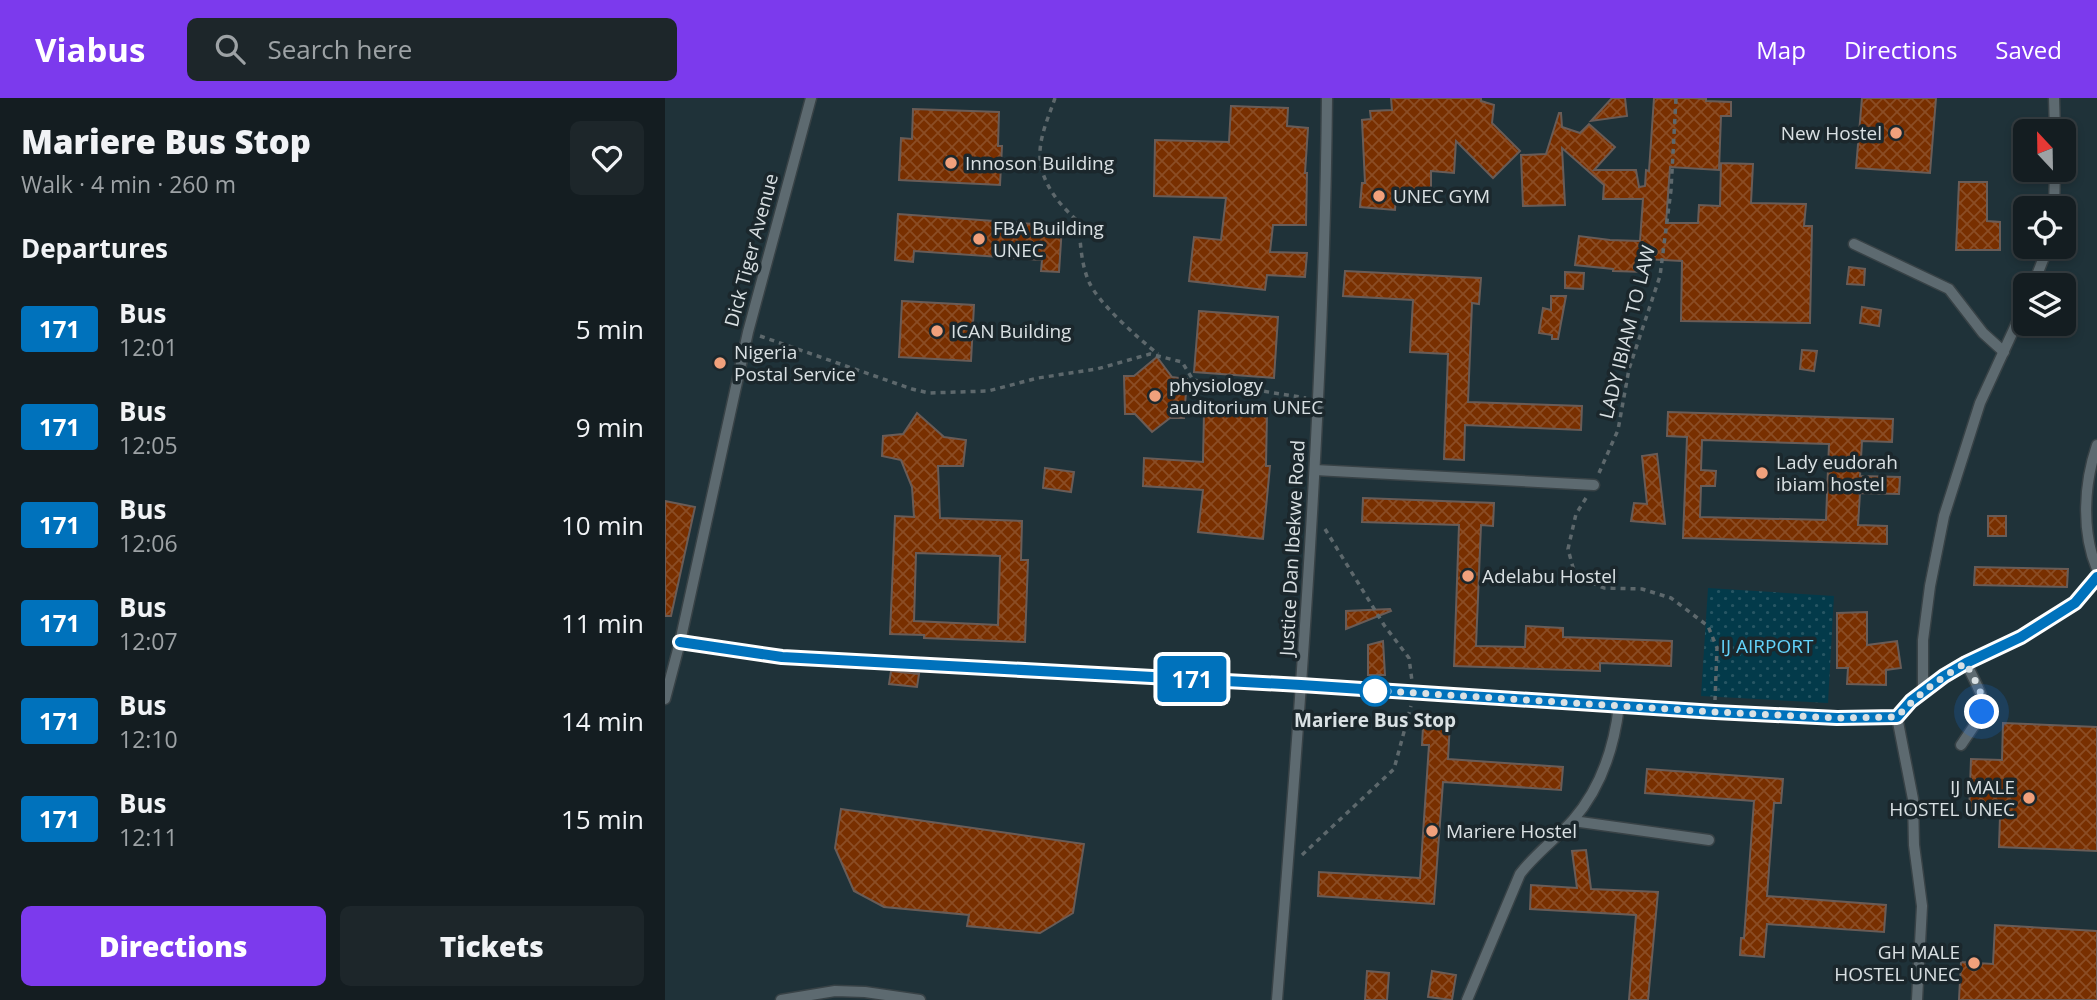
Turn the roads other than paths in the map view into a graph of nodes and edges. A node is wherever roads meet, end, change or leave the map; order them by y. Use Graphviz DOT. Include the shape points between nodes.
graph roads {
  1 [pos="811,98"];
  2 [pos="1327,98"];
  3 [pos="2054,98"];
  4 [pos="2055,119"];
  5 [pos="1854,244"];
  6 [pos="2013,332"];
  7 [pos="2004,352"];
  8 [pos="2097,445"];
  9 [pos="1315,470"];
  10 [pos="1594,485"];
  11 [pos="2097,569"];
  12 [pos="2097,577"];
  13 [pos="680,642"];
  14 [pos="1966,663"];
  15 [pos="1301,685"];
  16 [pos="1923,692"];
  17 [pos="665,699"];
  18 [pos="1619,706"];
  19 [pos="1897,717"];
  20 [pos="1961,745"];
  21 [pos="1573,821"];
  22 [pos="1709,840"];
  23 [pos="781,1000"];
  24 [pos="921,1000"];
  25 [pos="1277,1000"];
  26 [pos="1467,1000"];
  27 [pos="1917,1000"];
  1 -- 13 [label="lane, Dick Tiger Avenue" via="748,332"];
  2 -- 9 [label="lane, Justice Dan Ibekwe Road"];
  3 -- 4 [label="lane"];
  5 -- 7 [label="lane" via="1948,289"];
  6 -- 7 [label="lane"];
  7 -- 16 [label="lane" via="1980,403 1944,516 1923,640"];
  8 -- 11 [label="lane" via="2087,512"];
  9 -- 10 [label="lane"];
  9 -- 15 [label="lane, Justice Dan Ibekwe Road"];
  12 -- 14 [label="lane" via="2075,603 2021,637"];
  13 -- 15 [label="lane" via="782,657"];
  13 -- 17 [label="lane, Dick Tiger Avenue"];
  14 -- 16 [label="lane"];
  14 -- 20 [label="lane" via="1984,705"];
  15 -- 18 [label="lane"];
  15 -- 25 [label="lane, Justice Dan Ibekwe Road"];
  16 -- 19 [label="lane"];
  18 -- 19 [label="lane"];
  18 -- 21 [label="lane" via="1601,779"];
  19 -- 27 [label="lane" via="1913,799 1922,906"];
  21 -- 22 [label="lane"];
  21 -- 26 [label="lane" via="1520,874"];
  23 -- 24 [label="lane" via="865,992"];
}
